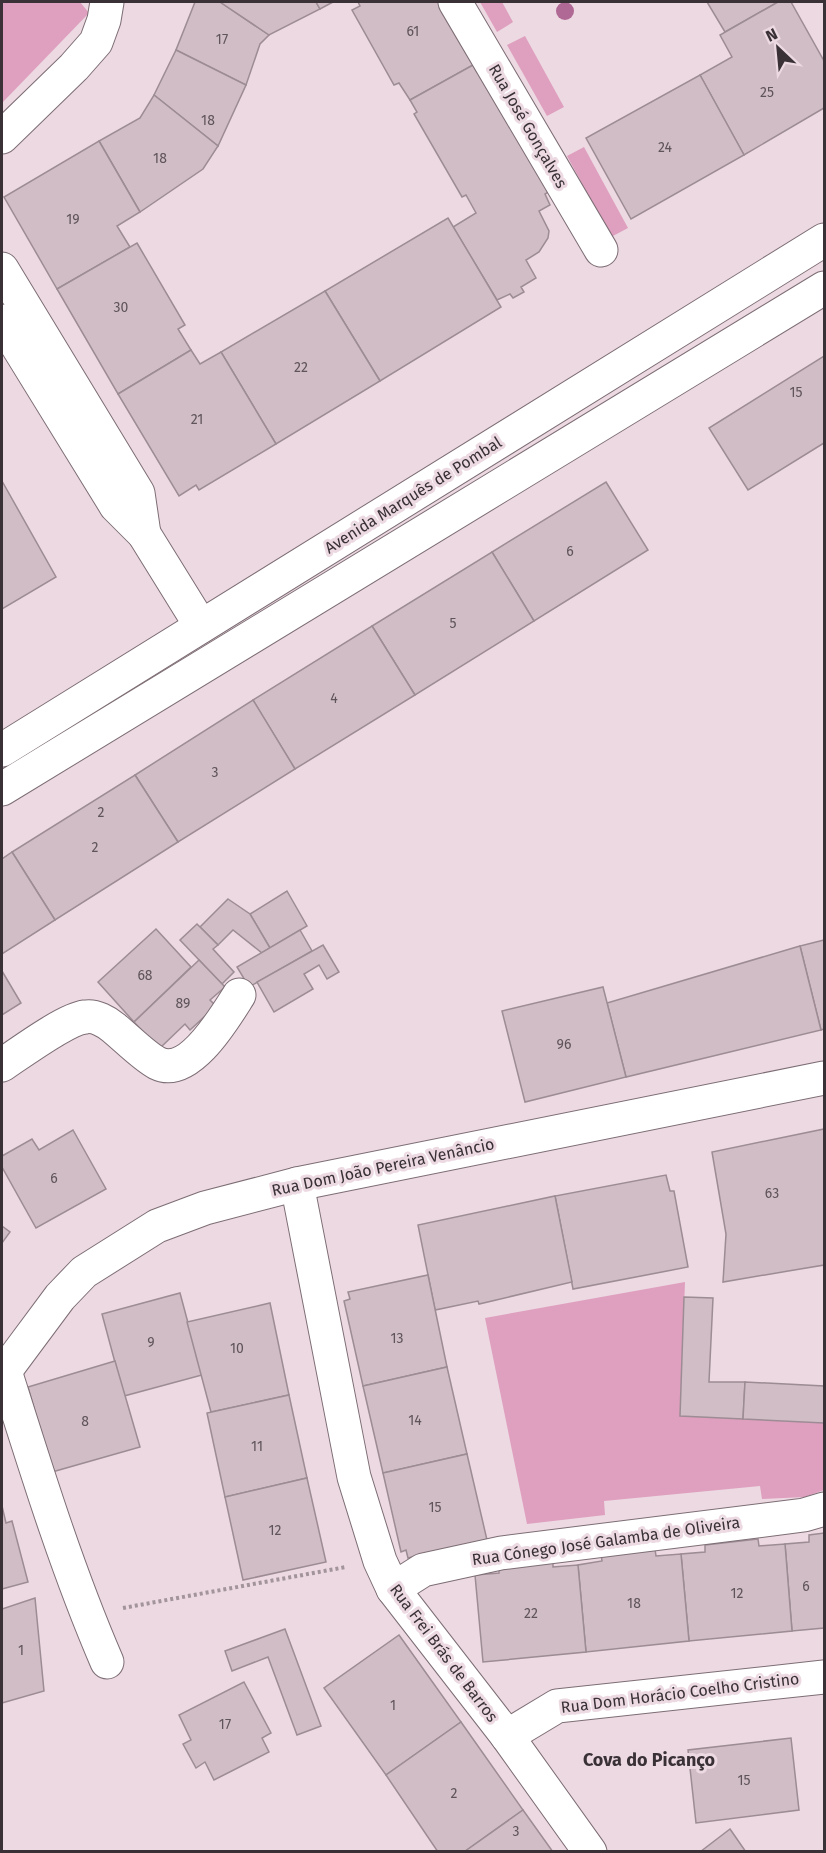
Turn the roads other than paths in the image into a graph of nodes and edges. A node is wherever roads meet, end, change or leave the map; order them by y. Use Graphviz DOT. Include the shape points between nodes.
graph roads {
  1 [pos="106,2"];
  2 [pos="455,2"];
  3 [pos="2,137"];
  4 [pos="825,240"];
  5 [pos="601,250"];
  6 [pos="2,269"];
  7 [pos="825,288"];
  8 [pos="2,321"];
  9 [pos="144,534"];
  10 [pos="201,626"];
  11 [pos="2,750"];
  12 [pos="2,789"];
  13 [pos="239,995"];
  14 [pos="2,1065"];
  15 [pos="825,1078"];
  16 [pos="297,1184"];
  17 [pos="3,1372"];
  18 [pos="825,1509"];
  19 [pos="386,1575"];
  20 [pos="107,1662"];
  21 [pos="825,1677"];
  22 [pos="507,1736"];
  23 [pos="590,1851"];
  1 -- 3 [label="street" via="96,42"];
  2 -- 5 [label="street, Rua José Gonçalves"];
  4 -- 10 [label="street, Avenida Marquês de Pombal"];
  6 -- 9 [label="street" via="138,493"];
  7 -- 12 [label="street"];
  8 -- 9 [label="street" via="116,506"];
  9 -- 10 [label="street"];
  10 -- 11 [label="street, Avenida Marquês de Pombal"];
  13 -- 14 [label="street" via="221,1023 186,1062 172,1067 157,1064 106,1022 87,1016"];
  15 -- 16 [label="street, Rua Dom João Pereira Venâncio"];
  16 -- 17 [label="street, Rua Dom João Pereira Venâncio" via="205,1208 157,1226 121,1247 84,1272 60,1297"];
  16 -- 19 [label="street, Rua Frei Brás de Barros" via="354,1477"];
  17 -- 20 [label="street" via="55,1527"];
  18 -- 19 [label="street, Rua Cónego José Galamba de Oliveira" via="804,1515 501,1553"];
  19 -- 22 [label="street, Rua Frei Brás de Barros"];
  21 -- 22 [label="street, Rua Dom Horácio Coelho Cristino" via="557,1706"];
  22 -- 23 [label="street, Rua Frei Brás de Barros"];
}
